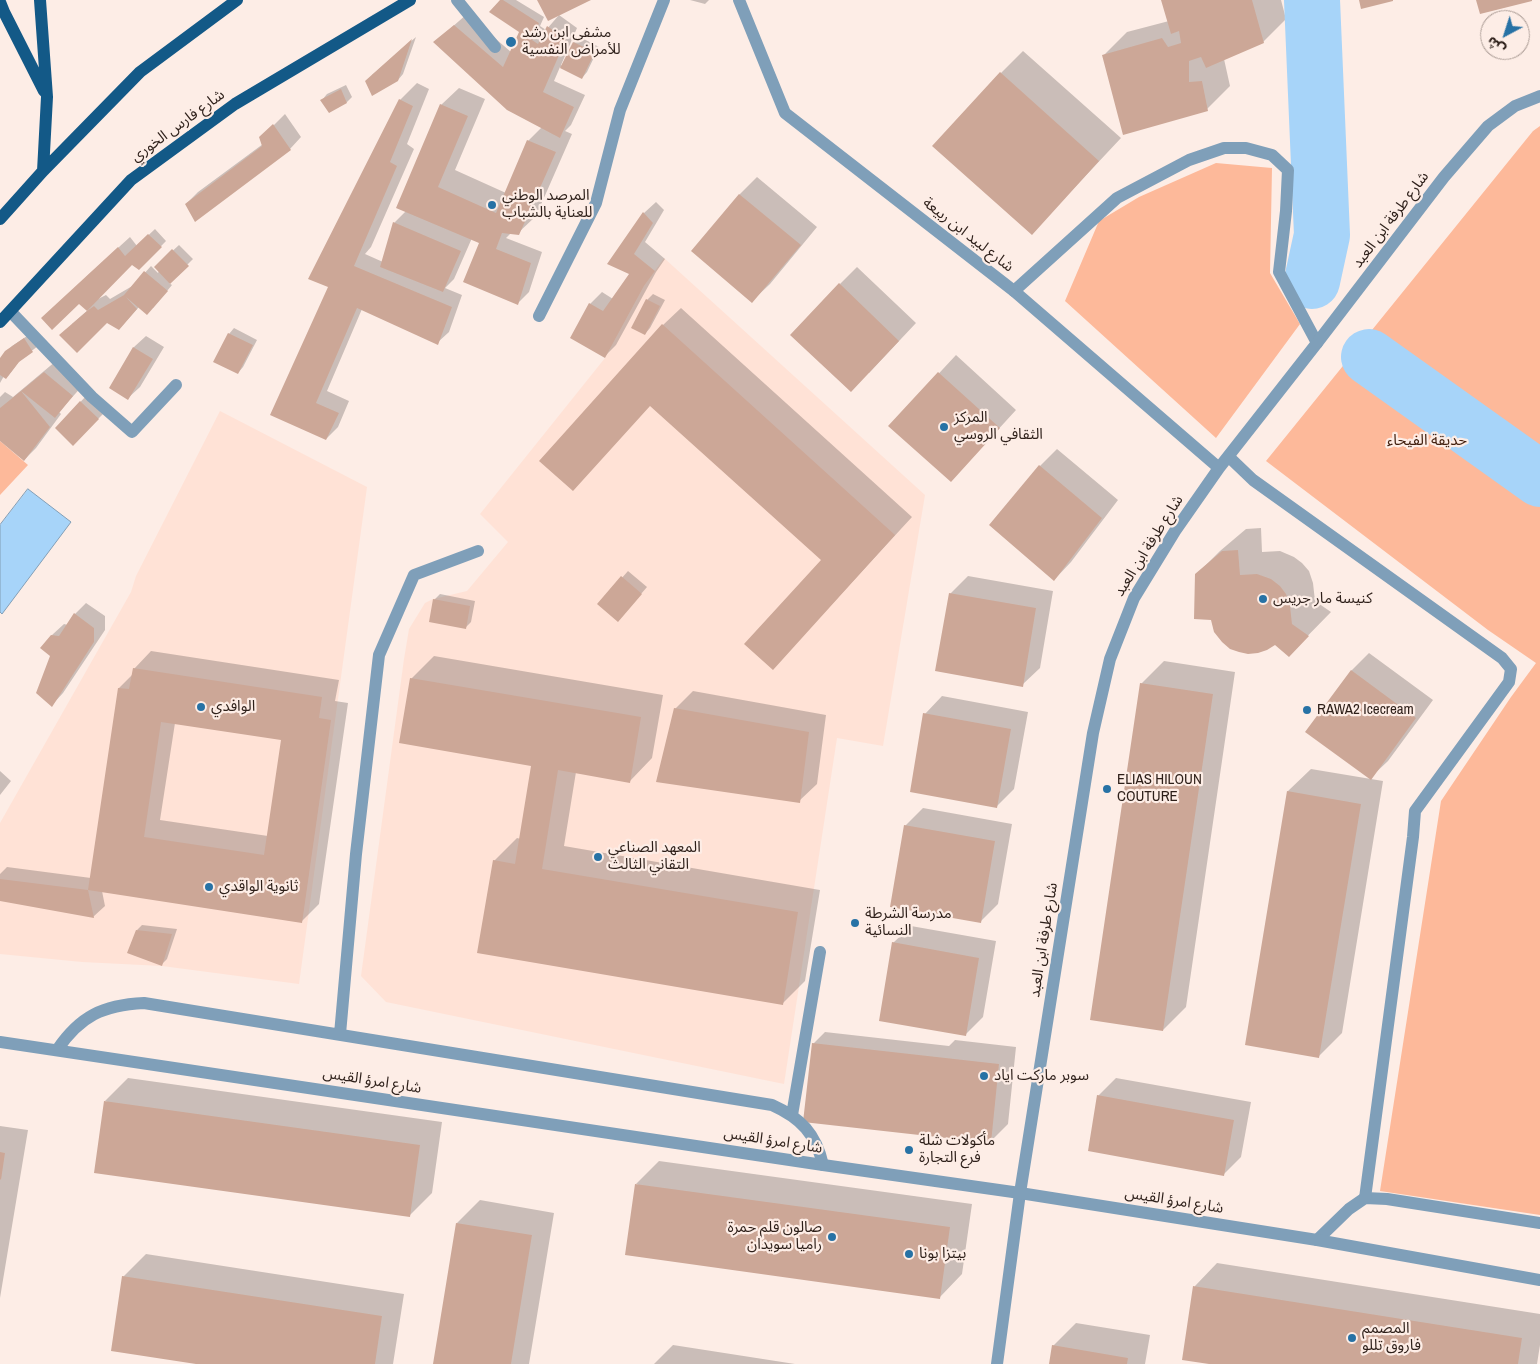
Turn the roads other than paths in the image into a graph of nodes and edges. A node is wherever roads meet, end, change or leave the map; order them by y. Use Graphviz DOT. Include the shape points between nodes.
graph roads {
  1 [pos="40,0"];
  2 [pos="237,0"];
  3 [pos="410,0"];
  4 [pos="457,0"];
  5 [pos="664,0"];
  6 [pos="739,0"];
  7 [pos="0,2"];
  8 [pos="495,47"];
  9 [pos="1540,96"];
  10 [pos="47,97"];
  11 [pos="43,171"];
  12 [pos="0,219"];
  13 [pos="1014,291"];
  14 [pos="11,312"];
  15 [pos="539,316"];
  16 [pos="0,322"];
  17 [pos="1317,343"];
  18 [pos="176,385"];
  19 [pos="1229,457"];
  20 [pos="1219,468"];
  21 [pos="478,551"];
  22 [pos="820,952"];
  23 [pos="340,1034"];
  24 [pos="0,1042"];
  25 [pos="57,1050"];
  26 [pos="792,1115"];
  27 [pos="823,1165"];
  28 [pos="1020,1193"];
  29 [pos="1365,1198"];
  30 [pos="1540,1223"];
  31 [pos="1317,1240"];
  32 [pos="1540,1280"];
  33 [pos="998,1364"];
  1 -- 10 [label="main road"];
  2 -- 11 [label="main road" via="140,72"];
  3 -- 14 [label="main road, شارع فارس الخوري" via="234,104 131,180"];
  4 -- 8 [label="street"];
  5 -- 15 [label="street" via="620,110 596,203"];
  6 -- 13 [label="street, شارع لبيد ابن ربيعة" via="785,113"];
  7 -- 10 [label="main road"];
  9 -- 17 [label="street, شارع طرفة ابن العبد" via="1515,106 1488,126 1444,176"];
  10 -- 11 [label="main road"];
  11 -- 12 [label="main road"];
  13 -- 17 [label="street" via="1117,198 1188,160 1224,148 1246,148 1272,155 1288,170 1279,272"];
  13 -- 20 [label="street, شارع لبيد ابن ربيعة"];
  14 -- 16 [label="main road, شارع فارس الخوري"];
  14 -- 18 [label="street" via="92,397 132,432"];
  17 -- 19 [label="street, شارع طرفة ابن العبد"];
  19 -- 20 [label="street, شارع طرفة ابن العبد"];
  19 -- 29 [label="street" via="1253,480 1502,658 1511,669 1509,682 1415,811"];
  20 -- 28 [label="street, شارع طرفة ابن العبد" via="1134,598 1110,659 1093,733"];
  21 -- 23 [label="street" via="414,575 380,655 356,854"];
  22 -- 26 [label="street"];
  23 -- 25 [label="street" via="134,1003 90,1016 66,1037"];
  23 -- 26 [label="street" via="772,1105"];
  24 -- 25 [label="street, شارع امرؤ القيس"];
  25 -- 27 [label="street, شارع امرؤ القيس"];
  26 -- 27 [label="street" via="814,1139"];
  27 -- 28 [label="street, شارع امرؤ القيس"];
  28 -- 31 [label="street, شارع امرؤ القيس"];
  28 -- 33 [label="street, شارع طرفة ابن العبد"];
  29 -- 30 [label="street"];
  29 -- 31 [label="street"];
  31 -- 32 [label="street, شارع امرؤ القيس"];
}
